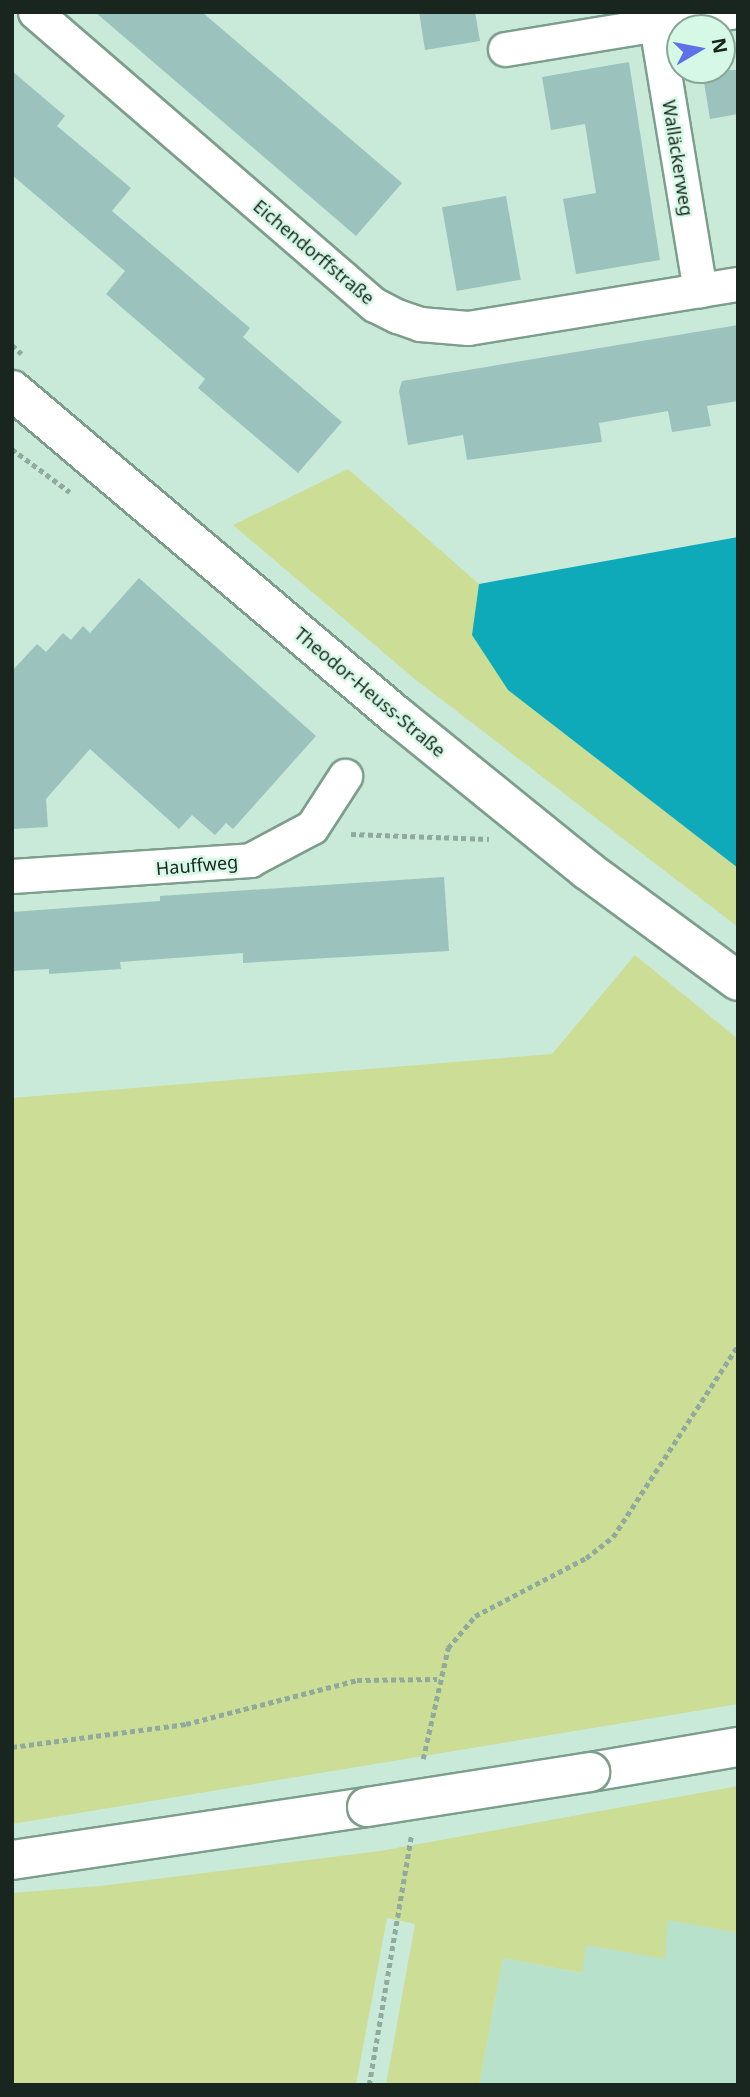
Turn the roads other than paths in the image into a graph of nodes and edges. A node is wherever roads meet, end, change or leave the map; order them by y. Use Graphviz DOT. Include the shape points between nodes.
graph roads {
  1 [pos="35,12"];
  2 [pos="731,12"];
  3 [pos="656,25"];
  4 [pos="505,49"];
  5 [pos="738,284"];
  6 [pos="700,290"];
  7 [pos="12,390"];
  8 [pos="345,776"];
  9 [pos="12,876"];
  10 [pos="738,981"];
  11 [pos="731,1749"];
  12 [pos="12,1860"];
  1 -- 6 [label="street, Eichendorffstraße" via="375,305 397,317 468,328"];
  2 -- 3 [label="street"];
  3 -- 4 [label="street"];
  3 -- 6 [label="street, Walläckerweg"];
  5 -- 6 [label="street, Eichendorffstraße"];
  7 -- 10 [label="street, Theodor-Heuss-Straße" via="397,716 587,870"];
  8 -- 9 [label="street, Hauffweg" via="312,827 235,863"];
  11 -- 12 [label="street, bridge"];
}
